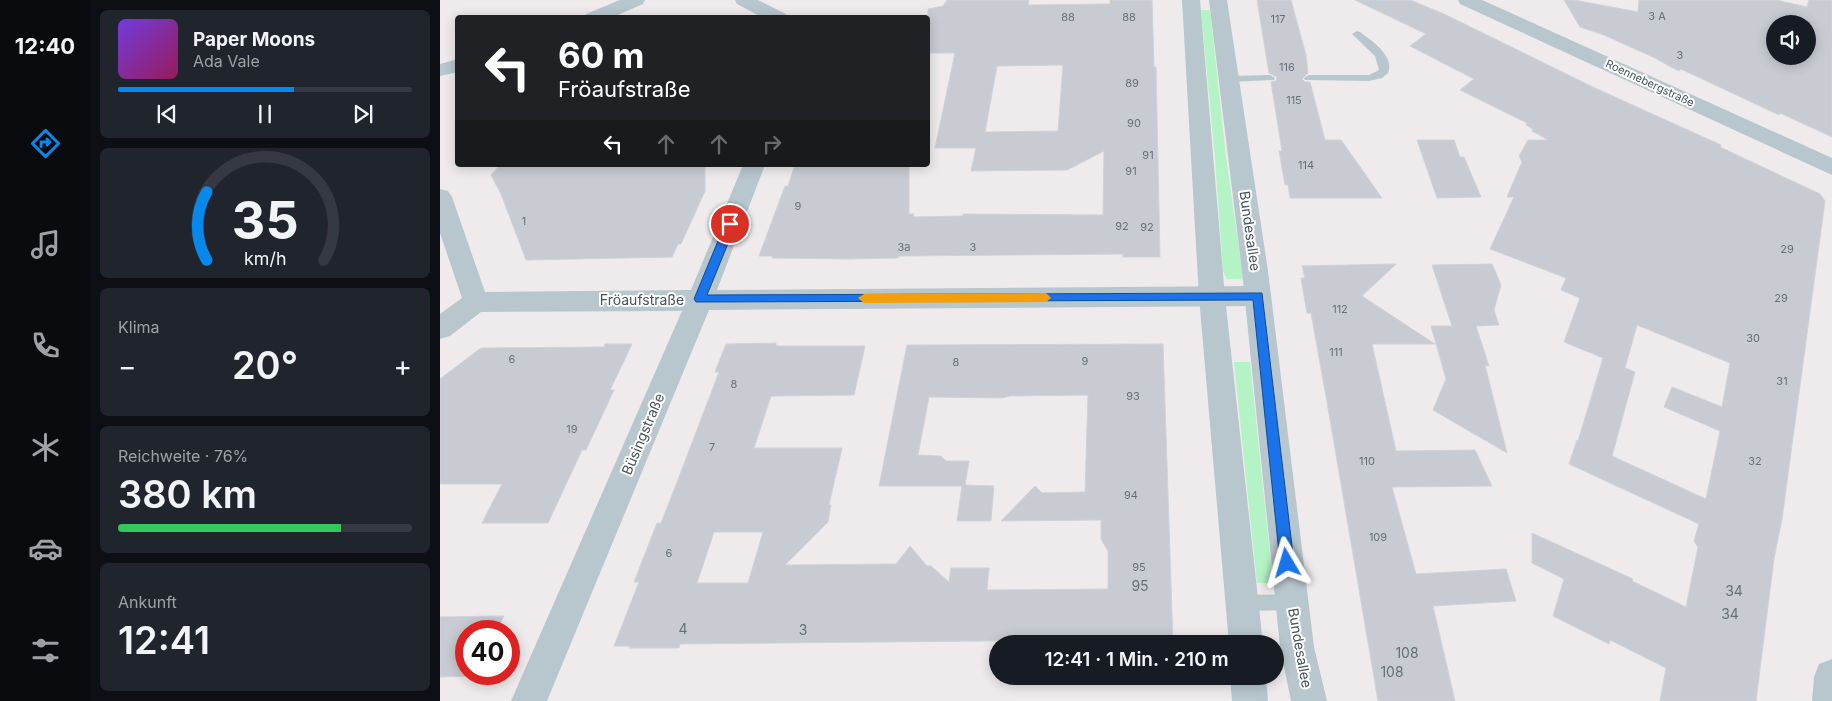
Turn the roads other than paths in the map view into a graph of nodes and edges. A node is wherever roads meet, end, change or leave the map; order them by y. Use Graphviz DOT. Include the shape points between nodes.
graph roads {
  1 [pos="636,0"];
  2 [pos="744,0"];
  3 [pos="1191,0"];
  4 [pos="1218,0"];
  5 [pos="1467,0"];
  6 [pos="600,15"];
  7 [pos="773,15"];
  8 [pos="1357,34"];
  9 [pos="455,66"];
  10 [pos="440,70"];
  11 [pos="1270,78"];
  12 [pos="1309,78"];
  13 [pos="1229,79"];
  14 [pos="753,167"];
  15 [pos="1832,167"];
  16 [pos="440,197"];
  17 [pos="1258,296"];
  18 [pos="1212,297"];
  19 [pos="700,299"];
  20 [pos="476,302"];
  21 [pos="440,328"];
  22 [pos="1292,602"];
  23 [pos="1242,603"];
  24 [pos="1245,635"];
  25 [pos="1832,677"];
  26 [pos="1249,685"];
  27 [pos="529,701"];
  28 [pos="1250,701"];
  29 [pos="1309,701"];
  30 [pos="1830,701"];
  1 -- 6 [label="street"];
  2 -- 7 [label="street"];
  3 -- 18 [label="street"];
  4 -- 13 [label="street, Bundesallee"];
  5 -- 15 [label="street, Roennebergstraße"];
  8 -- 12 [label="lane" via="1381,56 1384,72 1369,78"];
  9 -- 10 [label="street"];
  11 -- 13 [label="lane"];
  13 -- 17 [label="street, Bundesallee"];
  14 -- 19 [label="street, Büsingstraße"];
  16 -- 20 [label="street"];
  17 -- 18 [label="street, Fröaufstraße"];
  17 -- 22 [label="street, Bundesallee"];
  18 -- 19 [label="street, Fröaufstraße"];
  18 -- 23 [label="street"];
  19 -- 20 [label="street, Fröaufstraße"];
  19 -- 27 [label="street, Büsingstraße"];
  20 -- 21 [label="street"];
  22 -- 23 [label="lane"];
  22 -- 29 [label="street, Bundesallee"];
  23 -- 24 [label="street"];
  25 -- 30 [label="street"];
  26 -- 28 [label="street"];
}
